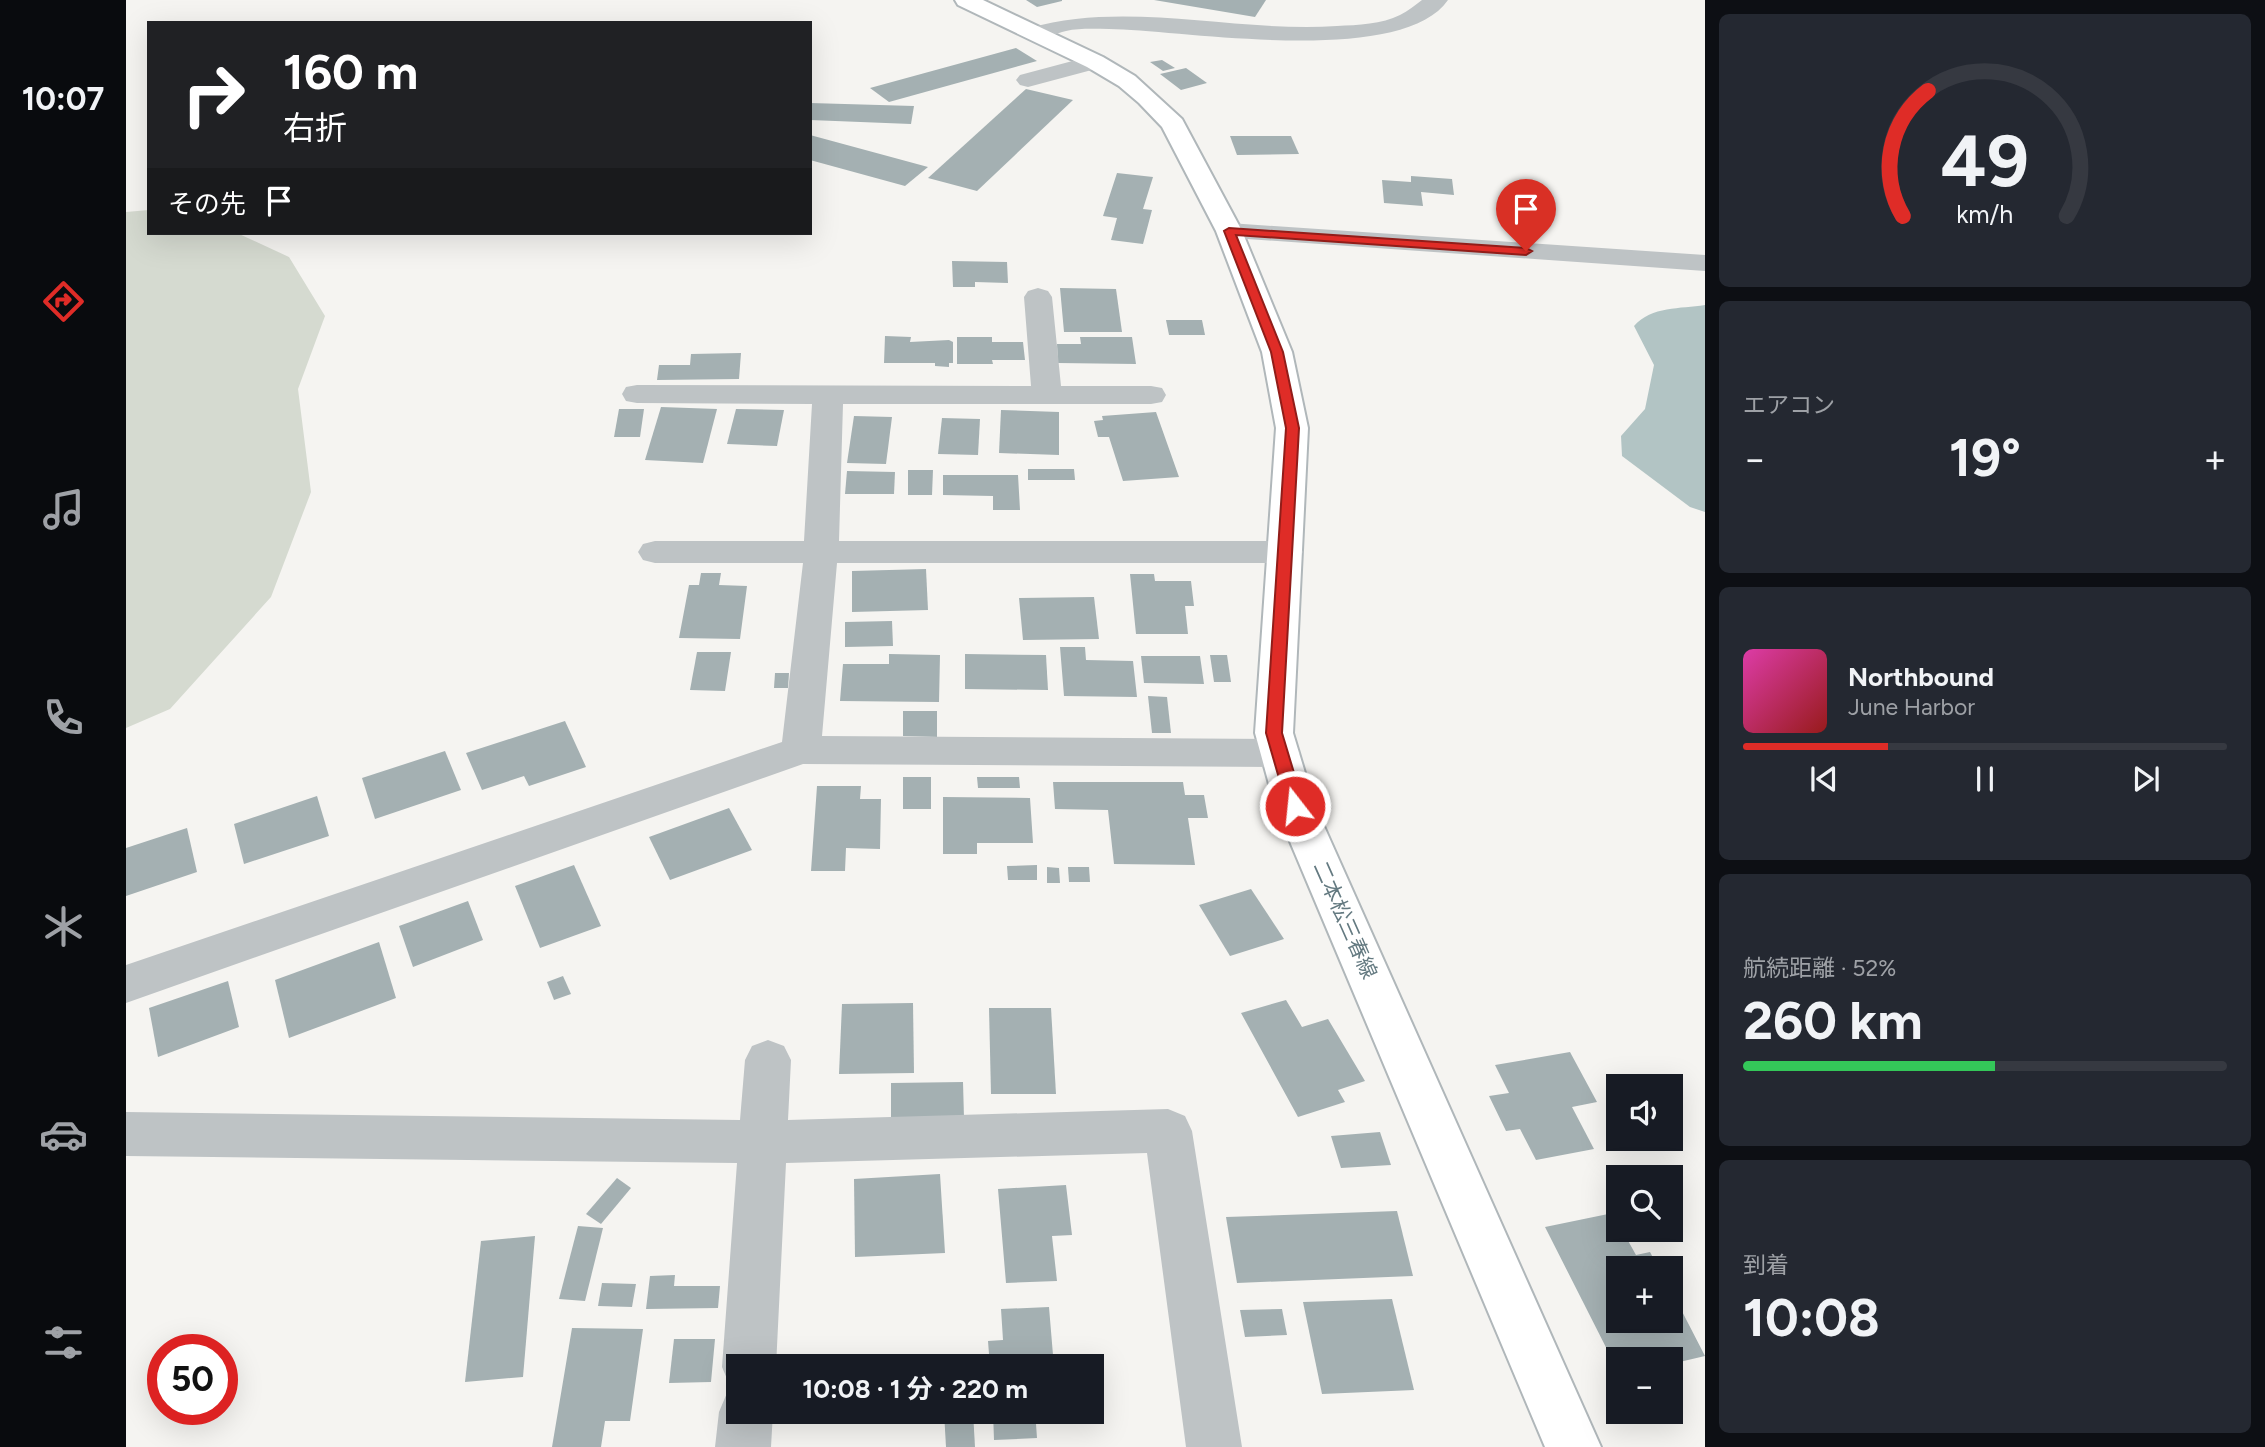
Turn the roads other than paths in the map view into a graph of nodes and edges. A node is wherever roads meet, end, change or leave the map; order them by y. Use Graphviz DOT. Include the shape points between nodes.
graph roads {
  1 [pos="966,0"];
  2 [pos="1437,0"];
  3 [pos="1038,33"];
  4 [pos="1095,62"];
  5 [pos="1028,80"];
  6 [pos="1229,231"];
  7 [pos="1705,262"];
  8 [pos="1038,297"];
  9 [pos="637,394"];
  10 [pos="828,394"];
  11 [pos="1047,395"];
  12 [pos="1151,395"];
  13 [pos="655,552"];
  14 [pos="821,552"];
  15 [pos="1286,552"];
  16 [pos="801,750"];
  17 [pos="1280,753"];
  18 [pos="126,984"];
  19 [pos="768,1060"];
  20 [pos="126,1134"];
  21 [pos="763,1142"];
  22 [pos="749,1354"];
  23 [pos="745,1424"];
  24 [pos="743,1447"];
  25 [pos="1214,1447"];
  26 [pos="1573,1447"];
  1 -- 3 [label="main road, 二本松三春線"];
  2 -- 3 [label="street" via="1402,23 1348,32 1255,33 1102,22 1067,24"];
  3 -- 4 [label="main road, 二本松三春線"];
  4 -- 5 [label="street"];
  4 -- 6 [label="main road, 二本松三春線" via="1127,81 1173,124"];
  6 -- 7 [label="street"];
  6 -- 15 [label="main road, 二本松三春線" via="1277,352 1293,428"];
  8 -- 11 [label="street"];
  9 -- 10 [label="street"];
  10 -- 11 [label="street"];
  10 -- 14 [label="street"];
  11 -- 12 [label="street"];
  13 -- 14 [label="street"];
  14 -- 15 [label="street"];
  14 -- 16 [label="street"];
  15 -- 17 [label="main road, 二本松三春線" via="1274,733"];
  16 -- 17 [label="street"];
  16 -- 18 [label="street"];
  17 -- 26 [label="main road, 二本松三春線" via="1295,806"];
  19 -- 21 [label="street"];
  20 -- 21 [label="street"];
  21 -- 22 [label="street"];
  21 -- 25 [label="street" via="1168,1131"];
  23 -- 24 [label="street"];
}
